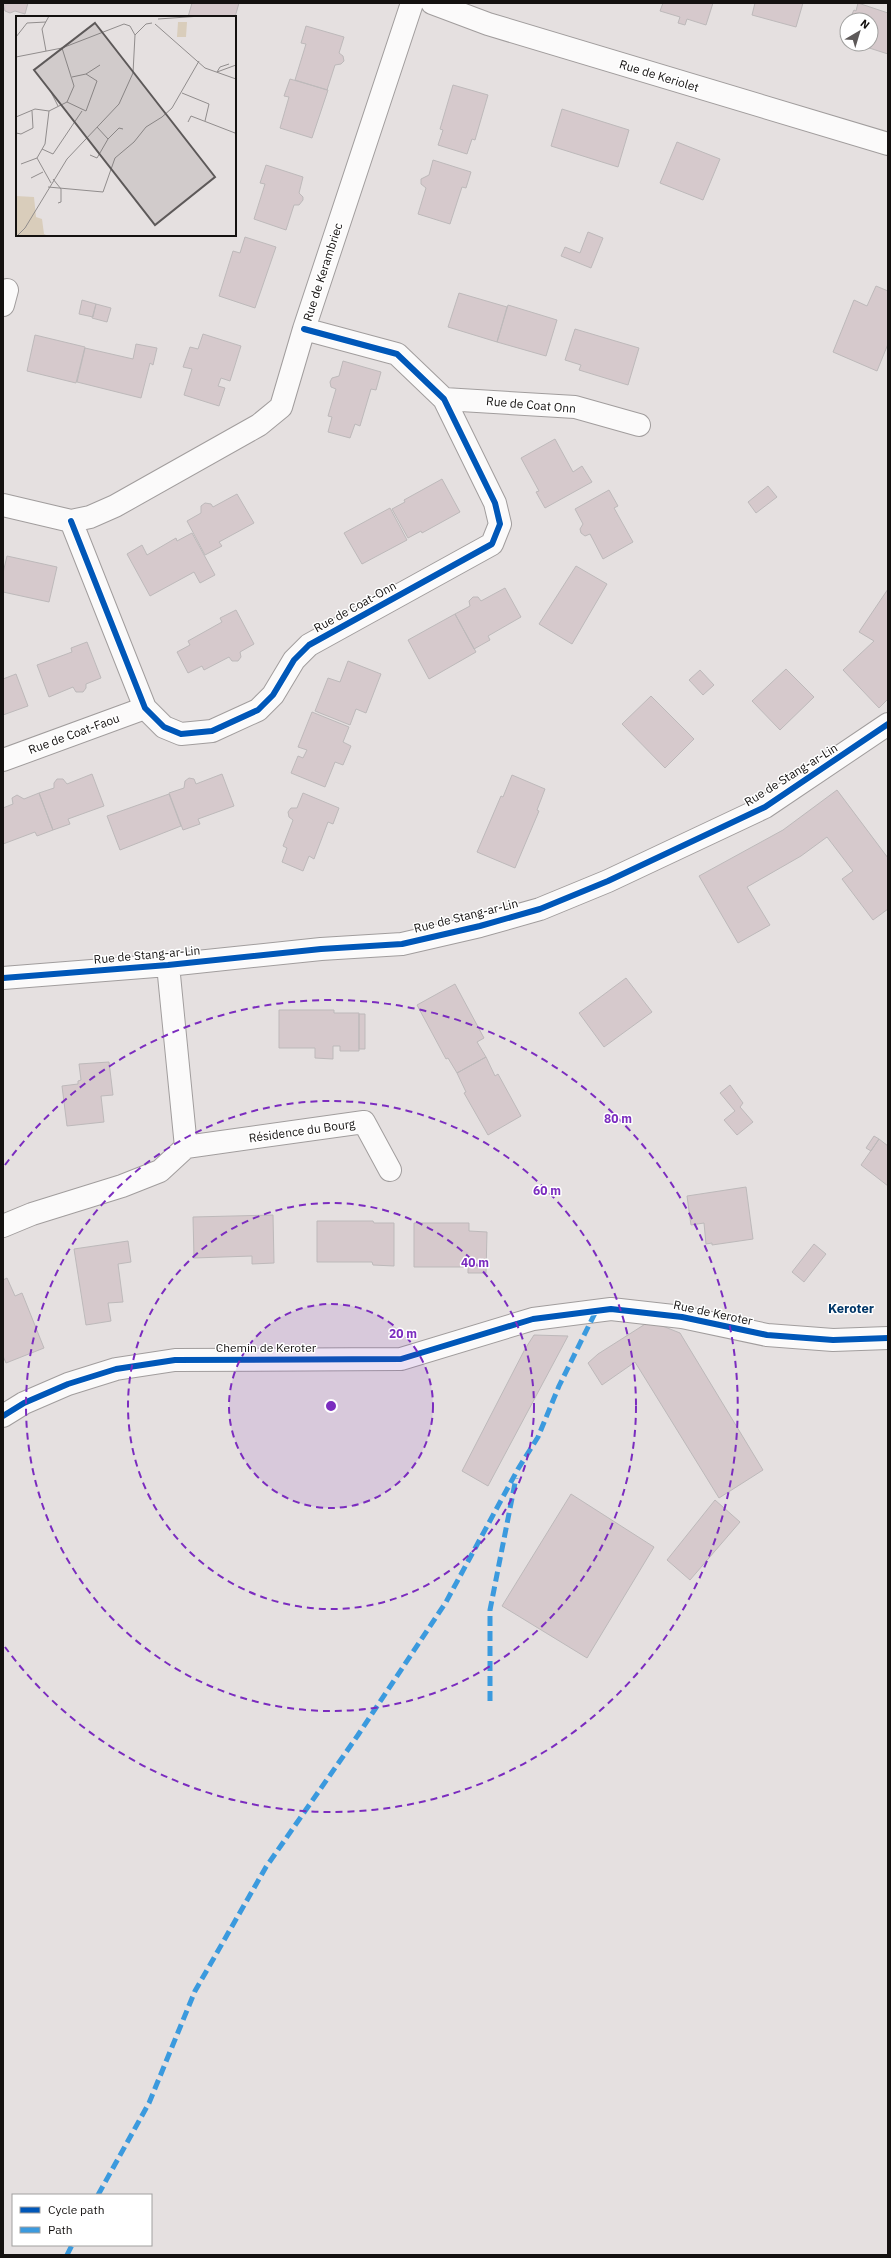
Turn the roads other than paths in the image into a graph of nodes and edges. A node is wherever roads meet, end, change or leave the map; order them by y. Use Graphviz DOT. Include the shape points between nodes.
graph roads {
  1 [pos="412,3"];
  2 [pos="432,3"];
  3 [pos="888,144"];
  4 [pos="304,329"];
  5 [pos="444,399"];
  6 [pos="639,425"];
  7 [pos="3,505"];
  8 [pos="71,520"];
  9 [pos="145,708"];
  10 [pos="888,724"];
  11 [pos="3,760"];
  12 [pos="168,965"];
  13 [pos="3,978"];
  14 [pos="186,1147"];
  15 [pos="390,1170"];
  16 [pos="3,1226"];
  17 [pos="533,1319"];
  18 [pos="888,1338"];
  19 [pos="3,1416"];
  1 -- 4 [label="street, Rue de Kerambriec"];
  2 -- 3 [label="street, Rue de Keriolet" via="488,24"];
  4 -- 5 [label="street, Rue de Coat-Onn" via="397,354"];
  4 -- 8 [label="street, Rue de Kerambriec" via="281,407 259,425 115,506 90,517"];
  5 -- 6 [label="street, Rue de Coat Onn" via="575,407"];
  5 -- 9 [label="street, Rue de Coat-Onn" via="495,503 500,524 492,544 309,645 294,660 273,695 258,710 212,731 181,734 164,727"];
  7 -- 8 [label="street, Rue de Kerambriec"];
  8 -- 9 [label="street, Rue de Coat-Onn"];
  9 -- 11 [label="street, Rue de Coat-Faou"];
  10 -- 12 [label="street, Rue de Stang-ar-Lin" via="765,807 608,881 540,909 402,944 321,948"];
  12 -- 13 [label="street, Rue de Stang-ar-Lin"];
  12 -- 14 [label="street"];
  14 -- 15 [label="street, Résidence du Bourg" via="364,1122"];
  14 -- 16 [label="street" via="160,1171"];
  17 -- 18 [label="street, Rue de Keroter" via="610,1309 682,1317 767,1336 833,1340"];
  17 -- 19 [label="street, Chemin de Keroter" via="401,1359 175,1360 116,1369 68,1384 24,1403"];
}
